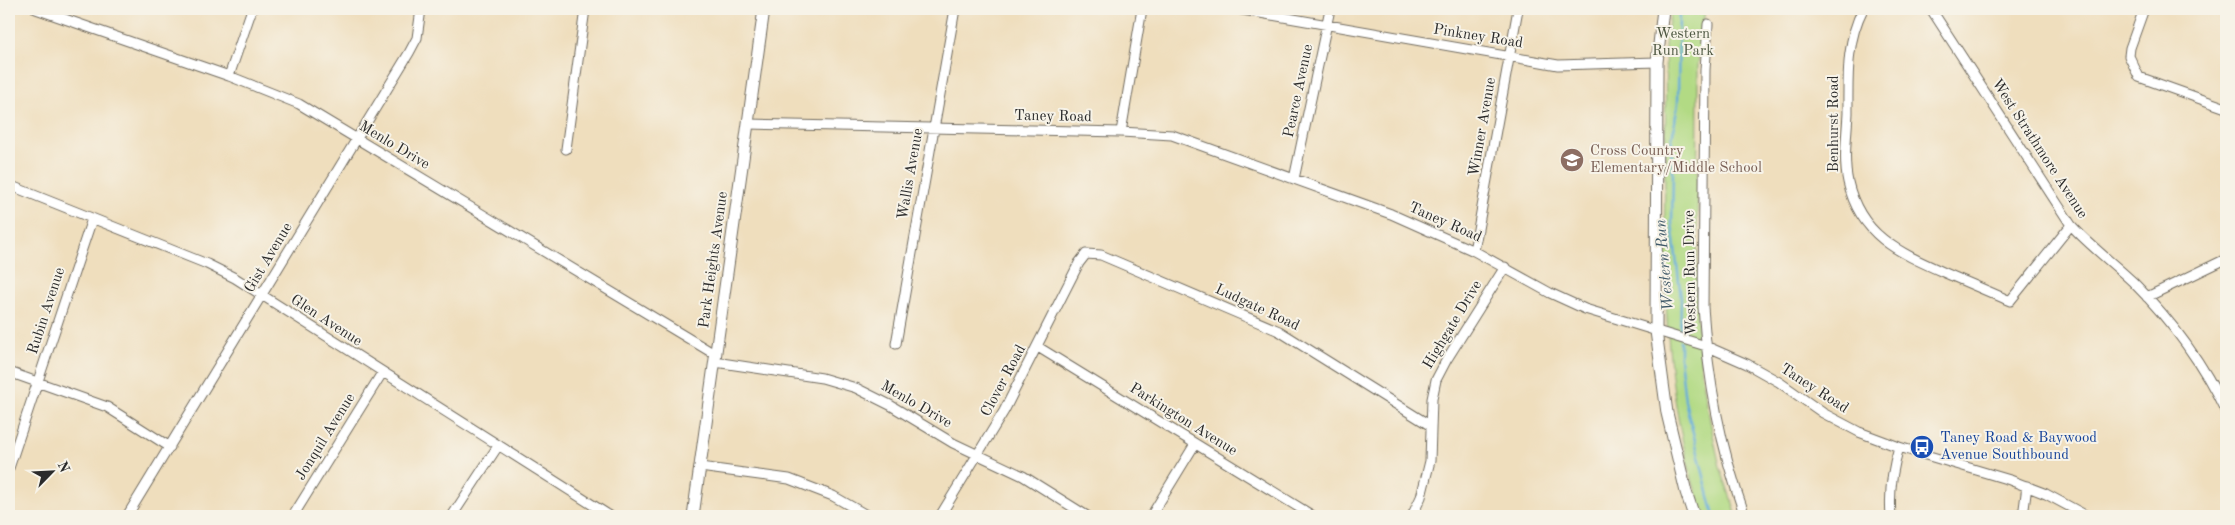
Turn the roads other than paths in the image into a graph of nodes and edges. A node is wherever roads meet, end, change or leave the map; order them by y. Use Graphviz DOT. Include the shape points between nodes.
graph roads {
  1 [pos="36,9"];
  2 [pos="252,9"];
  3 [pos="421,9"];
  4 [pos="585,9"];
  5 [pos="764,9"];
  6 [pos="955,9"];
  7 [pos="1142,9"];
  8 [pos="1237,9"];
  9 [pos="1330,9"];
  10 [pos="1518,9"];
  11 [pos="1663,9"];
  12 [pos="1863,9"];
  13 [pos="1931,9"];
  14 [pos="2144,9"];
  15 [pos="1708,24"];
  16 [pos="1327,25"];
  17 [pos="1510,56"];
  18 [pos="1657,62"];
  19 [pos="228,76"];
  20 [pos="2226,108"];
  21 [pos="748,124"];
  22 [pos="933,127"];
  23 [pos="1121,132"];
  24 [pos="357,139"];
  25 [pos="566,149"];
  26 [pos="1294,179"];
  27 [pos="9,185"];
  28 [pos="92,219"];
  29 [pos="2072,225"];
  30 [pos="1084,250"];
  31 [pos="1474,251"];
  32 [pos="2226,259"];
  33 [pos="1504,267"];
  34 [pos="263,297"];
  35 [pos="2147,297"];
  36 [pos="1656,331"];
  37 [pos="896,344"];
  38 [pos="1706,346"];
  39 [pos="1038,348"];
  40 [pos="715,358"];
  41 [pos="9,372"];
  42 [pos="382,373"];
  43 [pos="38,382"];
  44 [pos="2226,412"];
  45 [pos="1431,426"];
  46 [pos="1195,444"];
  47 [pos="498,446"];
  48 [pos="170,447"];
  49 [pos="1899,447"];
  50 [pos="979,454"];
  51 [pos="700,467"];
  52 [pos="9,468"];
  53 [pos="2027,486"];
  54 [pos="127,516"];
  55 [pos="293,516"];
  56 [pos="452,516"];
  57 [pos="610,516"];
  58 [pos="693,516"];
  59 [pos="868,516"];
  60 [pos="940,516"];
  61 [pos="1087,516"];
  62 [pos="1151,516"];
  63 [pos="1313,516"];
  64 [pos="1412,516"];
  65 [pos="1694,516"];
  66 [pos="1745,516"];
  67 [pos="1892,516"];
  68 [pos="2023,516"];
  69 [pos="2087,516"];
  1 -- 19 [label="street, Menlo Drive"];
  2 -- 19 [label="street"];
  3 -- 24 [label="street, Gist Avenue" via="417,38"];
  4 -- 25 [label="street"];
  5 -- 21 [label="main road, Park Heights Avenue"];
  6 -- 22 [label="street, Wallis Avenue"];
  7 -- 23 [label="street"];
  8 -- 16 [label="street, Pinkney Road"];
  9 -- 16 [label="street, Pearce Avenue"];
  10 -- 17 [label="street, Winner Avenue"];
  11 -- 18 [label="main road"];
  12 -- 29 [label="street, Benhurst Road" via="1848,59 1847,167 1855,204 1870,227 1890,246 2010,301"];
  13 -- 29 [label="street, West Strathmore Avenue"];
  14 -- 20 [label="street" via="2129,56 2139,77"];
  15 -- 38 [label="street, Western Run Drive" via="1705,70"];
  16 -- 17 [label="street, Pinkney Road"];
  16 -- 26 [label="street, Pearce Avenue"];
  17 -- 18 [label="street, Pinkney Road" via="1558,65"];
  17 -- 31 [label="street, Winner Avenue"];
  18 -- 36 [label="main road"];
  19 -- 24 [label="street, Menlo Drive" via="299,104"];
  21 -- 22 [label="street, Taney Road"];
  21 -- 40 [label="main road, Park Heights Avenue"];
  22 -- 23 [label="street, Taney Road"];
  22 -- 37 [label="street, Wallis Avenue"];
  23 -- 26 [label="street, Taney Road" via="1172,135"];
  24 -- 34 [label="street, Gist Avenue"];
  24 -- 40 [label="street, Menlo Drive"];
  26 -- 31 [label="street, Taney Road" via="1391,214"];
  27 -- 28 [label="street, Glen Avenue"];
  28 -- 34 [label="street, Glen Avenue" via="207,264"];
  28 -- 43 [label="street, Rubin Avenue"];
  29 -- 35 [label="street, West Strathmore Avenue"];
  30 -- 39 [label="street, Clover Road"];
  30 -- 45 [label="street, Ludgate Road" via="1262,323"];
  31 -- 33 [label="street, Taney Road"];
  32 -- 35 [label="street"];
  33 -- 36 [label="street, Taney Road" via="1586,309"];
  33 -- 45 [label="street, Highgate Drive" via="1440,371 1432,399"];
  34 -- 42 [label="street, Glen Avenue"];
  34 -- 48 [label="street, Gist Avenue"];
  35 -- 44 [label="street, West Strathmore Avenue" via="2184,345"];
  36 -- 38 [label="street, Taney Road"];
  36 -- 65 [label="main road" via="1667,413"];
  38 -- 49 [label="street, Taney Road" via="1760,370 1858,432"];
  38 -- 66 [label="street, Western Run Drive" via="1716,416"];
  39 -- 46 [label="street, Parkington Avenue"];
  39 -- 50 [label="street, Clover Road"];
  40 -- 50 [label="street, Menlo Drive" via="822,378 856,388 953,443"];
  40 -- 51 [label="main road, Park Heights Avenue"];
  41 -- 43 [label="street"];
  42 -- 47 [label="street, Glen Avenue"];
  42 -- 55 [label="street, Jonquil Avenue"];
  43 -- 48 [label="street" via="107,407"];
  43 -- 52 [label="street, Rubin Avenue"];
  45 -- 64 [label="street, Highgate Drive" via="1432,448 1427,479"];
  46 -- 62 [label="street"];
  46 -- 63 [label="street, Parkington Avenue"];
  47 -- 56 [label="street"];
  47 -- 57 [label="street, Glen Avenue"];
  48 -- 54 [label="street, Gist Avenue"];
  49 -- 53 [label="street, Taney Road"];
  49 -- 67 [label="street" via="1891,479"];
  50 -- 60 [label="street, Clover Road"];
  50 -- 61 [label="street, Menlo Drive" via="1023,476"];
  51 -- 58 [label="main road, Park Heights Avenue"];
  51 -- 59 [label="street" via="789,478 833,496"];
  53 -- 68 [label="street"];
  53 -- 69 [label="street, Taney Road"];
}
